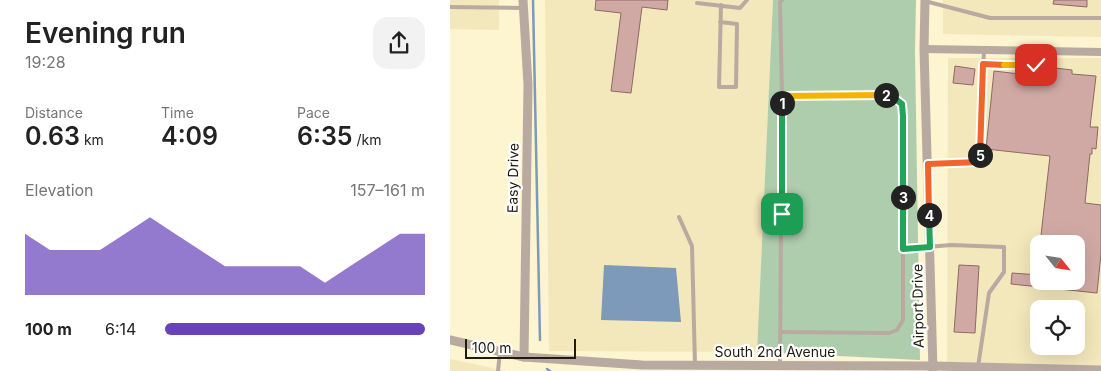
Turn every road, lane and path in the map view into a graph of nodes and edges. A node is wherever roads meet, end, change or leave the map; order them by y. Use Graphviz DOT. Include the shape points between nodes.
graph roads {
  1 [pos="747,0"];
  2 [pos="782,0"];
  3 [pos="926,0"];
  4 [pos="697,3"];
  5 [pos="523,4"];
  6 [pos="721,5"];
  7 [pos="450,7"];
  8 [pos="1101,18"];
  9 [pos="720,22"];
  10 [pos="924,49"];
  11 [pos="984,50"];
  12 [pos="1050,51"];
  13 [pos="1101,52"];
  14 [pos="983,64"];
  15 [pos="782,96"];
  16 [pos="928,164"];
  17 [pos="679,217"];
  18 [pos="930,247"];
  19 [pos="903,249"];
  20 [pos="781,332"];
  21 [pos="450,340"];
  22 [pos="500,352"];
  23 [pos="524,357"];
  24 [pos="695,365"];
  25 [pos="780,366"];
  26 [pos="978,367"];
  27 [pos="933,369"];
  28 [pos="1101,370"];
  29 [pos="498,371"];
  1 -- 6 [label="lane" via="740,8"];
  2 -- 15 [label="lane"];
  3 -- 8 [label="lane" via="990,18"];
  3 -- 10 [label="street, Airport Drive"];
  4 -- 6 [label="lane"];
  5 -- 7 [label="lane"];
  5 -- 23 [label="street, Easy Drive" via="528,85"];
  6 -- 9 [label="lane"];
  9 -- 9 [label="lane" via="719,87 736,87 737,24"];
  10 -- 11 [label="street"];
  10 -- 16 [label="street, Airport Drive"];
  11 -- 12 [label="street"];
  11 -- 14 [label="lane"];
  12 -- 13 [label="street"];
  12 -- 14 [label="lane" via="1044,64"];
  14 -- 16 [label="lane" via="979,162"];
  15 -- 19 [label="lane" via="890,95 902,104"];
  15 -- 20 [label="lane"];
  16 -- 18 [label="street, Airport Drive"];
  17 -- 24 [label="lane" via="692,246"];
  18 -- 19 [label="lane"];
  18 -- 26 [label="lane" via="1004,246 1004,272 989,293"];
  18 -- 27 [label="street, Airport Drive"];
  19 -- 20 [label="lane" via="903,320 897,330 888,333"];
  20 -- 25 [label="lane"];
  21 -- 22 [label="street, South 2nd Avenue"];
  22 -- 23 [label="street, South 2nd Avenue"];
  22 -- 29 [label="lane"];
  23 -- 24 [label="street, South 2nd Avenue"];
  24 -- 25 [label="street, South 2nd Avenue"];
  25 -- 27 [label="street, South 2nd Avenue"];
  26 -- 27 [label="street, South 2nd Avenue"];
  26 -- 28 [label="street, South 2nd Avenue"];
}
